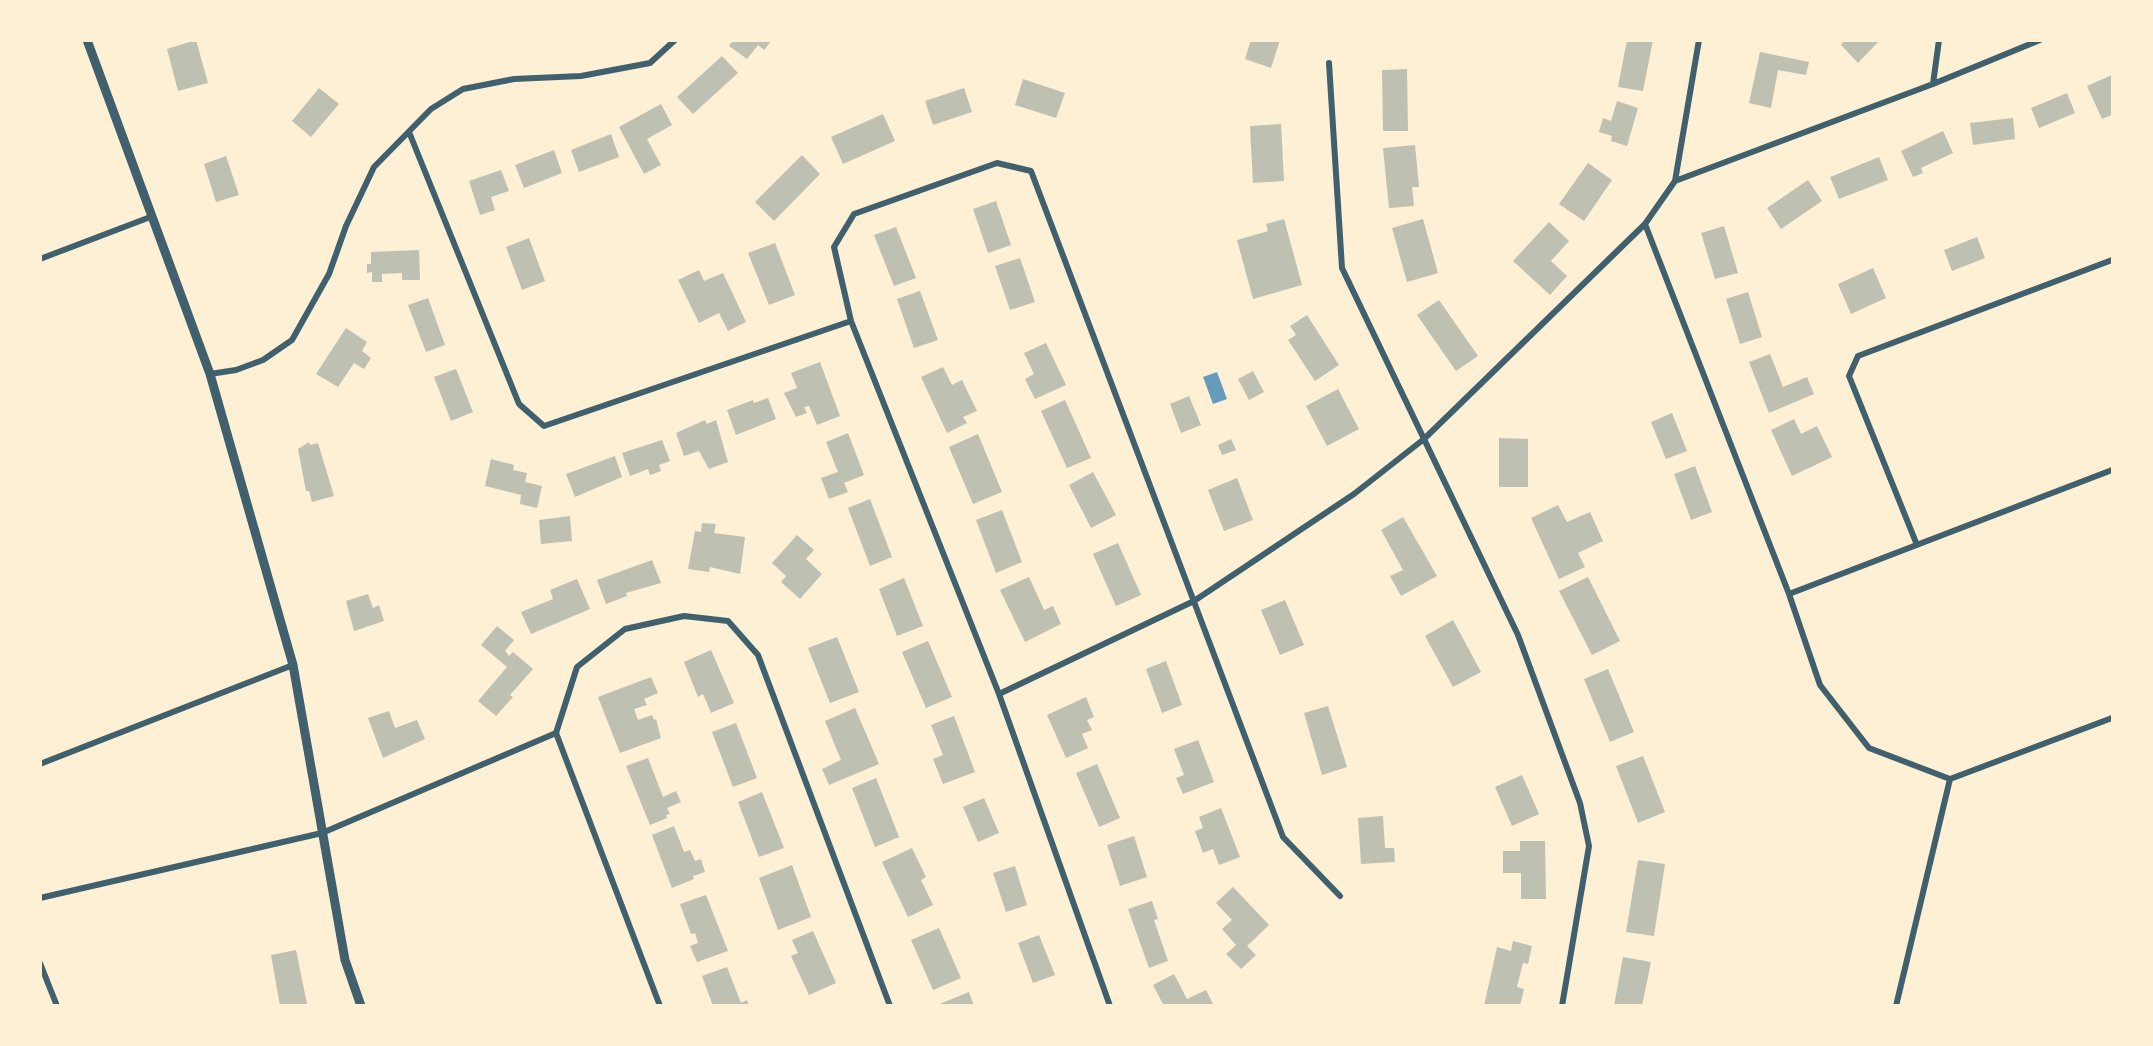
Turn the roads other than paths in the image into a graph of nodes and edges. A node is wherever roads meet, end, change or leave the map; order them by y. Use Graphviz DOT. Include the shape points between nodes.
graph roads {
  1 [pos="87,40"];
  2 [pos="675,40"];
  3 [pos="1699,40"];
  4 [pos="1939,40"];
  5 [pos="2040,40"];
  6 [pos="1329,63"];
  7 [pos="1933,84"];
  8 [pos="409,132"];
  9 [pos="1675,181"];
  10 [pos="153,216"];
  11 [pos="1645,224"];
  12 [pos="40,259"];
  13 [pos="2112,260"];
  14 [pos="850,321"];
  15 [pos="210,374"];
  16 [pos="1424,439"];
  17 [pos="2112,470"];
  18 [pos="1917,546"];
  19 [pos="1789,594"];
  20 [pos="1194,601"];
  21 [pos="293,665"];
  22 [pos="999,694"];
  23 [pos="2112,718"];
  24 [pos="556,733"];
  25 [pos="40,764"];
  26 [pos="1950,779"];
  27 [pos="322,833"];
  28 [pos="1340,896"];
  29 [pos="40,898"];
  30 [pos="40,963"];
  31 [pos="57,1005"];
  32 [pos="361,1005"];
  33 [pos="660,1005"];
  34 [pos="890,1005"];
  35 [pos="1110,1005"];
  36 [pos="1562,1005"];
  37 [pos="1896,1005"];
  1 -- 10 [label="street"];
  2 -- 8 [label="street" via="650,63 581,76 514,79 462,89 431,109"];
  3 -- 9 [label="street"];
  4 -- 7 [label="street"];
  5 -- 7 [label="street"];
  6 -- 16 [label="street" via="1342,268"];
  7 -- 9 [label="street"];
  8 -- 14 [label="street" via="519,404 544,426"];
  8 -- 15 [label="street" via="374,167 329,274 292,340 263,360"];
  9 -- 11 [label="street"];
  10 -- 12 [label="street"];
  10 -- 15 [label="street"];
  11 -- 16 [label="street"];
  11 -- 19 [label="street"];
  13 -- 18 [label="street" via="1858,356 1848,376"];
  14 -- 20 [label="street" via="834,247 854,214 998,164 1031,171"];
  14 -- 22 [label="street"];
  15 -- 21 [label="street"];
  16 -- 20 [label="street" via="1354,494"];
  16 -- 36 [label="street" via="1518,635 1580,803 1589,846"];
  17 -- 18 [label="street"];
  18 -- 19 [label="street"];
  19 -- 26 [label="street" via="1820,685 1869,748"];
  20 -- 22 [label="street"];
  20 -- 28 [label="street" via="1282,837"];
  21 -- 25 [label="street"];
  21 -- 27 [label="street"];
  22 -- 35 [label="street"];
  23 -- 26 [label="street"];
  24 -- 27 [label="street"];
  24 -- 33 [label="street"];
  24 -- 34 [label="street" via="577,667 625,629 684,616 728,621 758,655"];
  26 -- 37 [label="street"];
  27 -- 29 [label="street"];
  27 -- 32 [label="street" via="345,960"];
  30 -- 31 [label="street"];
}
